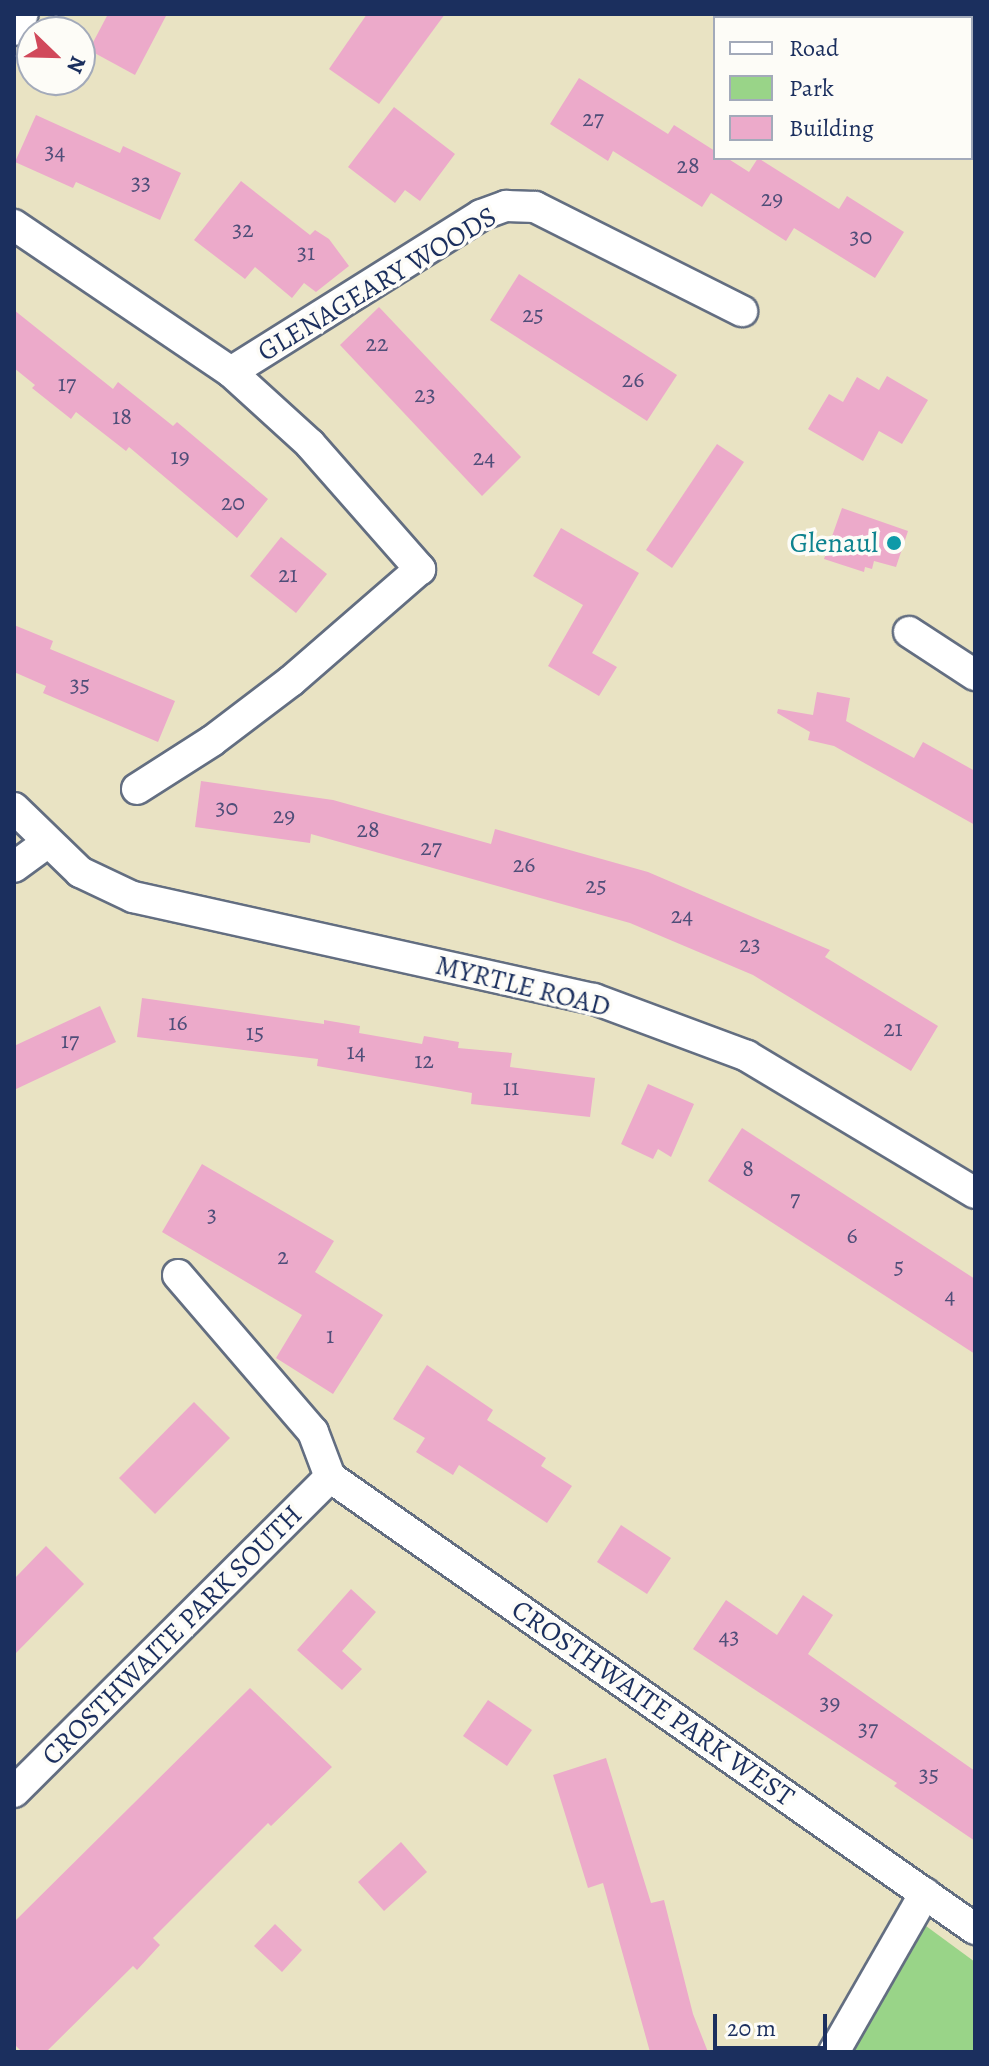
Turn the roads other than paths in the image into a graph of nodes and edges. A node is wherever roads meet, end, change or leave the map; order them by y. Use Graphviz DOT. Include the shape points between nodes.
graph roads {
  1 [pos="23,14"];
  2 [pos="14,30"];
  3 [pos="14,225"];
  4 [pos="742,311"];
  5 [pos="231,372"];
  6 [pos="909,632"];
  7 [pos="975,675"];
  8 [pos="137,789"];
  9 [pos="14,808"];
  10 [pos="48,842"];
  11 [pos="14,867"];
  12 [pos="975,1193"];
  13 [pos="178,1275"];
  14 [pos="330,1477"];
  15 [pos="14,1792"];
  16 [pos="925,1893"];
  17 [pos="975,1929"];
  18 [pos="834,2052"];
  1 -- 2 [label="street"];
  3 -- 5 [label="street, GLENAGEARY WOODS"];
  4 -- 5 [label="street, GLENAGEARY WOODS" via="535,207 506,206 481,215"];
  5 -- 8 [label="street, GLENAGEARY WOODS" via="310,444 420,569 291,681"];
  6 -- 7 [label="street"];
  9 -- 10 [label="street, MYRTLE ROAD"];
  10 -- 11 [label="street"];
  10 -- 12 [label="street, MYRTLE ROAD" via="80,872 133,897 594,999 747,1056"];
  13 -- 14 [label="street" via="313,1432"];
  14 -- 15 [label="street, CROSTHWAITE PARK SOUTH"];
  14 -- 16 [label="street, CROSTHWAITE PARK WEST"];
  16 -- 17 [label="street, CROSTHWAITE PARK WEST"];
  16 -- 18 [label="street"];
}
